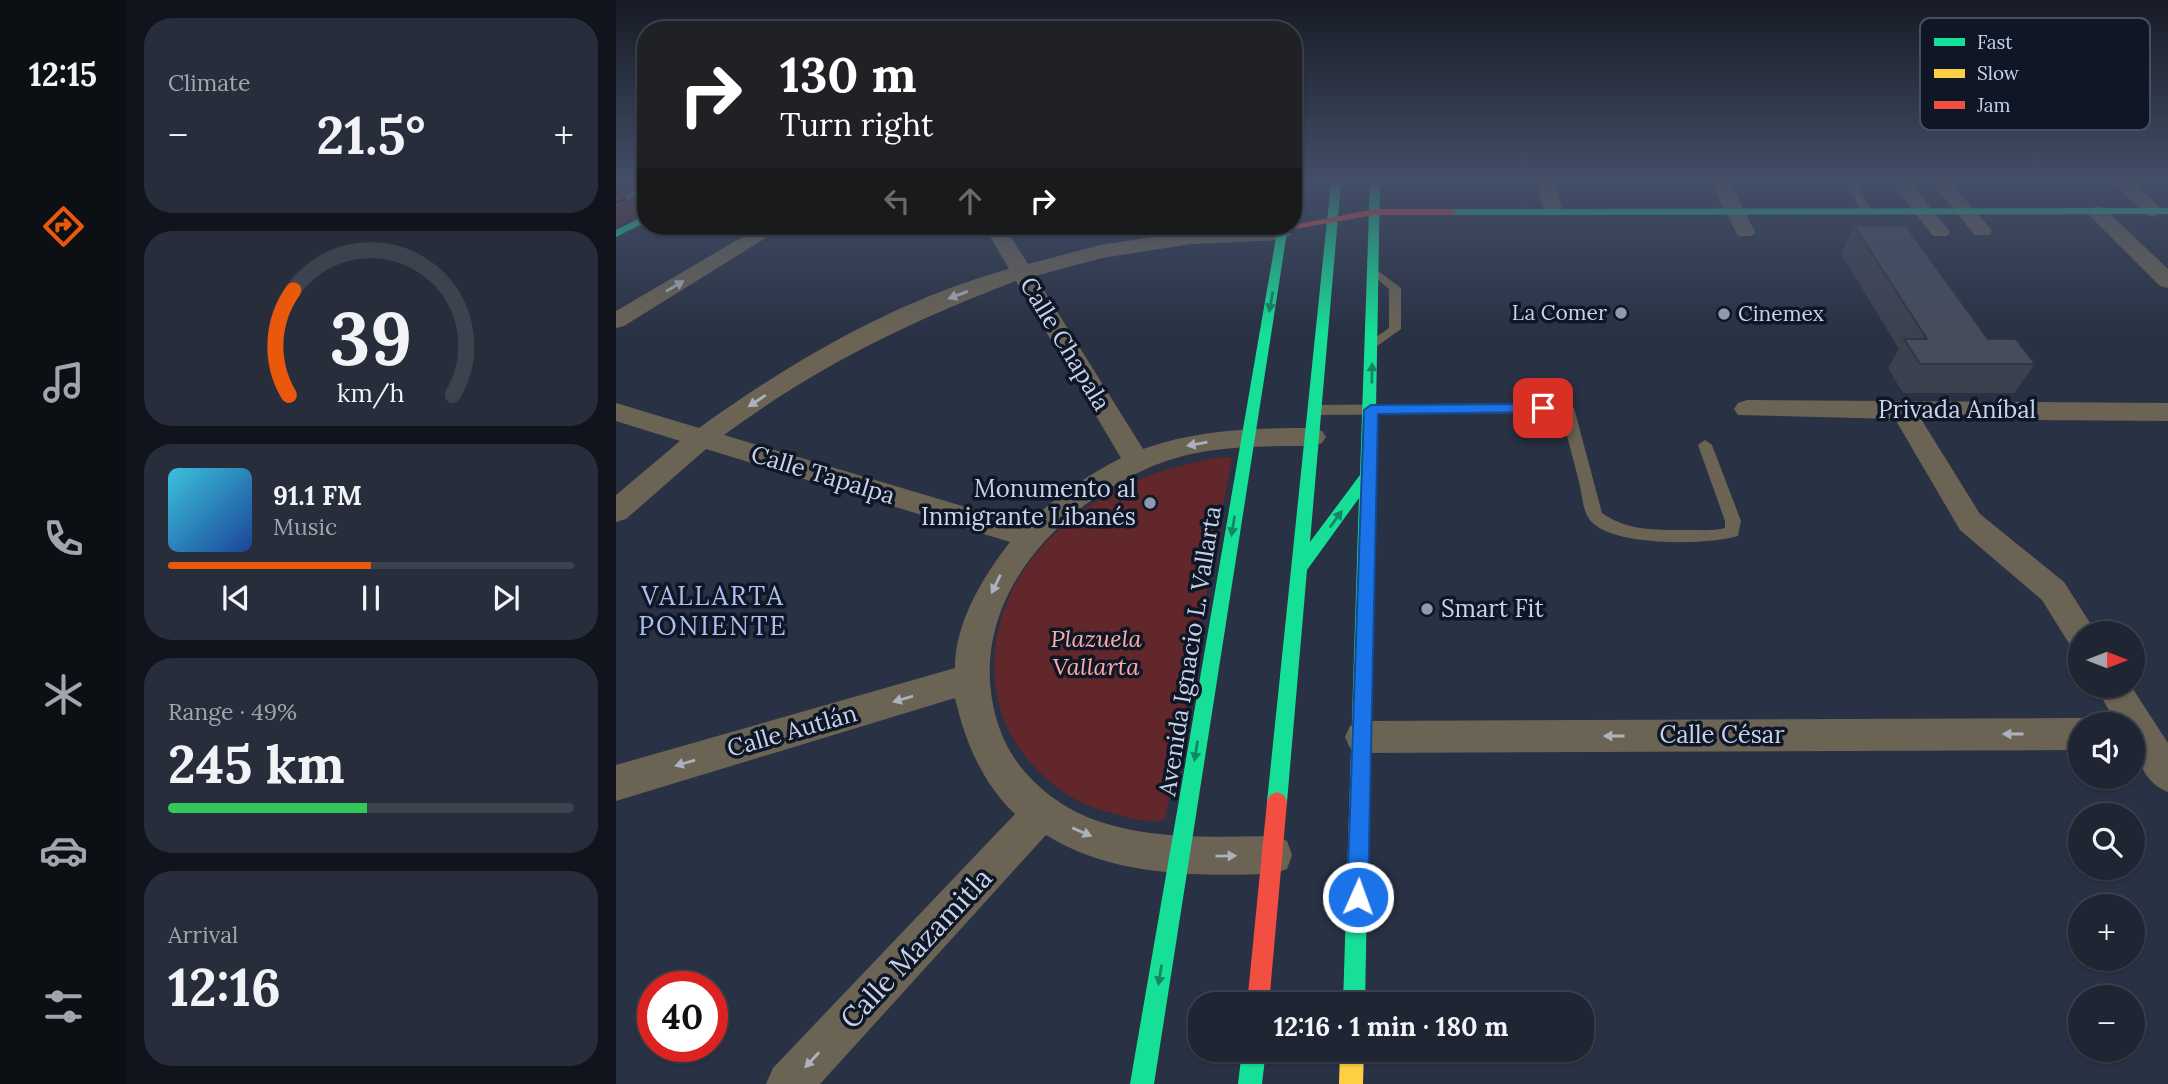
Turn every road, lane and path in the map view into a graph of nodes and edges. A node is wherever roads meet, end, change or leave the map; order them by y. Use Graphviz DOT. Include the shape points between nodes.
graph roads {
  1 [pos="2118,232"];
  2 [pos="1331,233"];
  3 [pos="1381,233"];
  4 [pos="760,235"];
  5 [pos="999,235"];
  6 [pos="1245,235"];
  7 [pos="1282,235"];
  8 [pos="1373,270"];
  9 [pos="1023,274"];
  10 [pos="2168,282"];
  11 [pos="616,321"];
  12 [pos="1373,345"];
  13 [pos="1746,409"];
  14 [pos="1371,410"];
  15 [pos="1903,410"];
  16 [pos="616,412"];
  17 [pos="2168,412"];
  18 [pos="1314,423"];
  19 [pos="1248,437"];
  20 [pos="703,439"];
  21 [pos="1705,445"];
  22 [pos="1137,461"];
  23 [pos="1370,472"];
  24 [pos="616,511"];
  25 [pos="1030,537"];
  26 [pos="1301,566"];
  27 [pos="2072,621"];
  28 [pos="969,680"];
  29 [pos="2121,698"];
  30 [pos="2148,733"];
  31 [pos="2068,734"];
  32 [pos="1363,737"];
  33 [pos="2168,775"];
  34 [pos="616,783"];
  35 [pos="1042,812"];
  36 [pos="1273,855"];
  37 [pos="1179,857"];
  38 [pos="1259,992"];
  39 [pos="1354,992"];
  40 [pos="1253,1062"];
  41 [pos="1352,1062"];
  42 [pos="789,1084"];
  43 [pos="1142,1084"];
  44 [pos="1250,1084"];
  45 [pos="1351,1084"];
  1 -- 10 [label="street"];
  2 -- 18 [label="street"];
  3 -- 8 [label="street"];
  11 -- 4 [label="street, one-way"];
  5 -- 9 [label="street, Calle Chapala"];
  6 -- 9 [label="street" via="1140,244"];
  7 -- 19 [label="street, Avenida Ignacio L. Vallarta, one-way"];
  8 -- 12 [label="street"];
  8 -- 12 [label="lane" via="1395,288 1395,329"];
  9 -- 20 [label="street, one-way" via="904,316 860,338"];
  9 -- 22 [label="street, Calle Chapala"];
  14 -- 12 [label="street, one-way"];
  13 -- 15 [label="street, Privada Aníbal"];
  14 -- 18 [label="lane"];
  14 -- 21 [label="lane" via="1567,408 1595,516 1623,532 1718,536 1732,531 1733,521"];
  14 -- 23 [label="street"];
  15 -- 17 [label="street, Privada Aníbal"];
  15 -- 27 [label="street" via="1970,522 2053,591"];
  16 -- 20 [label="street, Calle Tapalpa"];
  18 -- 19 [label="street"];
  18 -- 26 [label="street"];
  19 -- 22 [label="street, one-way" via="1185,446"];
  19 -- 37 [label="street, Avenida Ignacio L. Vallarta, one-way"];
  20 -- 24 [label="street"];
  20 -- 25 [label="street, Calle Tapalpa"];
  22 -- 25 [label="street" via="1065,505"];
  26 -- 23 [label="street, one-way"];
  23 -- 32 [label="street"];
  25 -- 28 [label="street, one-way" via="999,576 982,615"];
  26 -- 36 [label="street"];
  28 -- 34 [label="street, Calle Autlán, one-way"];
  28 -- 35 [label="street" via="976,722 996,764"];
  29 -- 30 [label="street"];
  30 -- 33 [label="street"];
  31 -- 32 [label="street, Calle César, one-way"];
  32 -- 39 [label="street"];
  35 -- 37 [label="street, one-way" via="1115,845"];
  35 -- 42 [label="street, Calle Mazamitla, one-way"];
  37 -- 36 [label="street, one-way"];
  36 -- 38 [label="street"];
  37 -- 43 [label="street, Avenida Ignacio L. Vallarta, one-way"];
  40 -- 44 [label="street"];
  41 -- 45 [label="street"];
}
